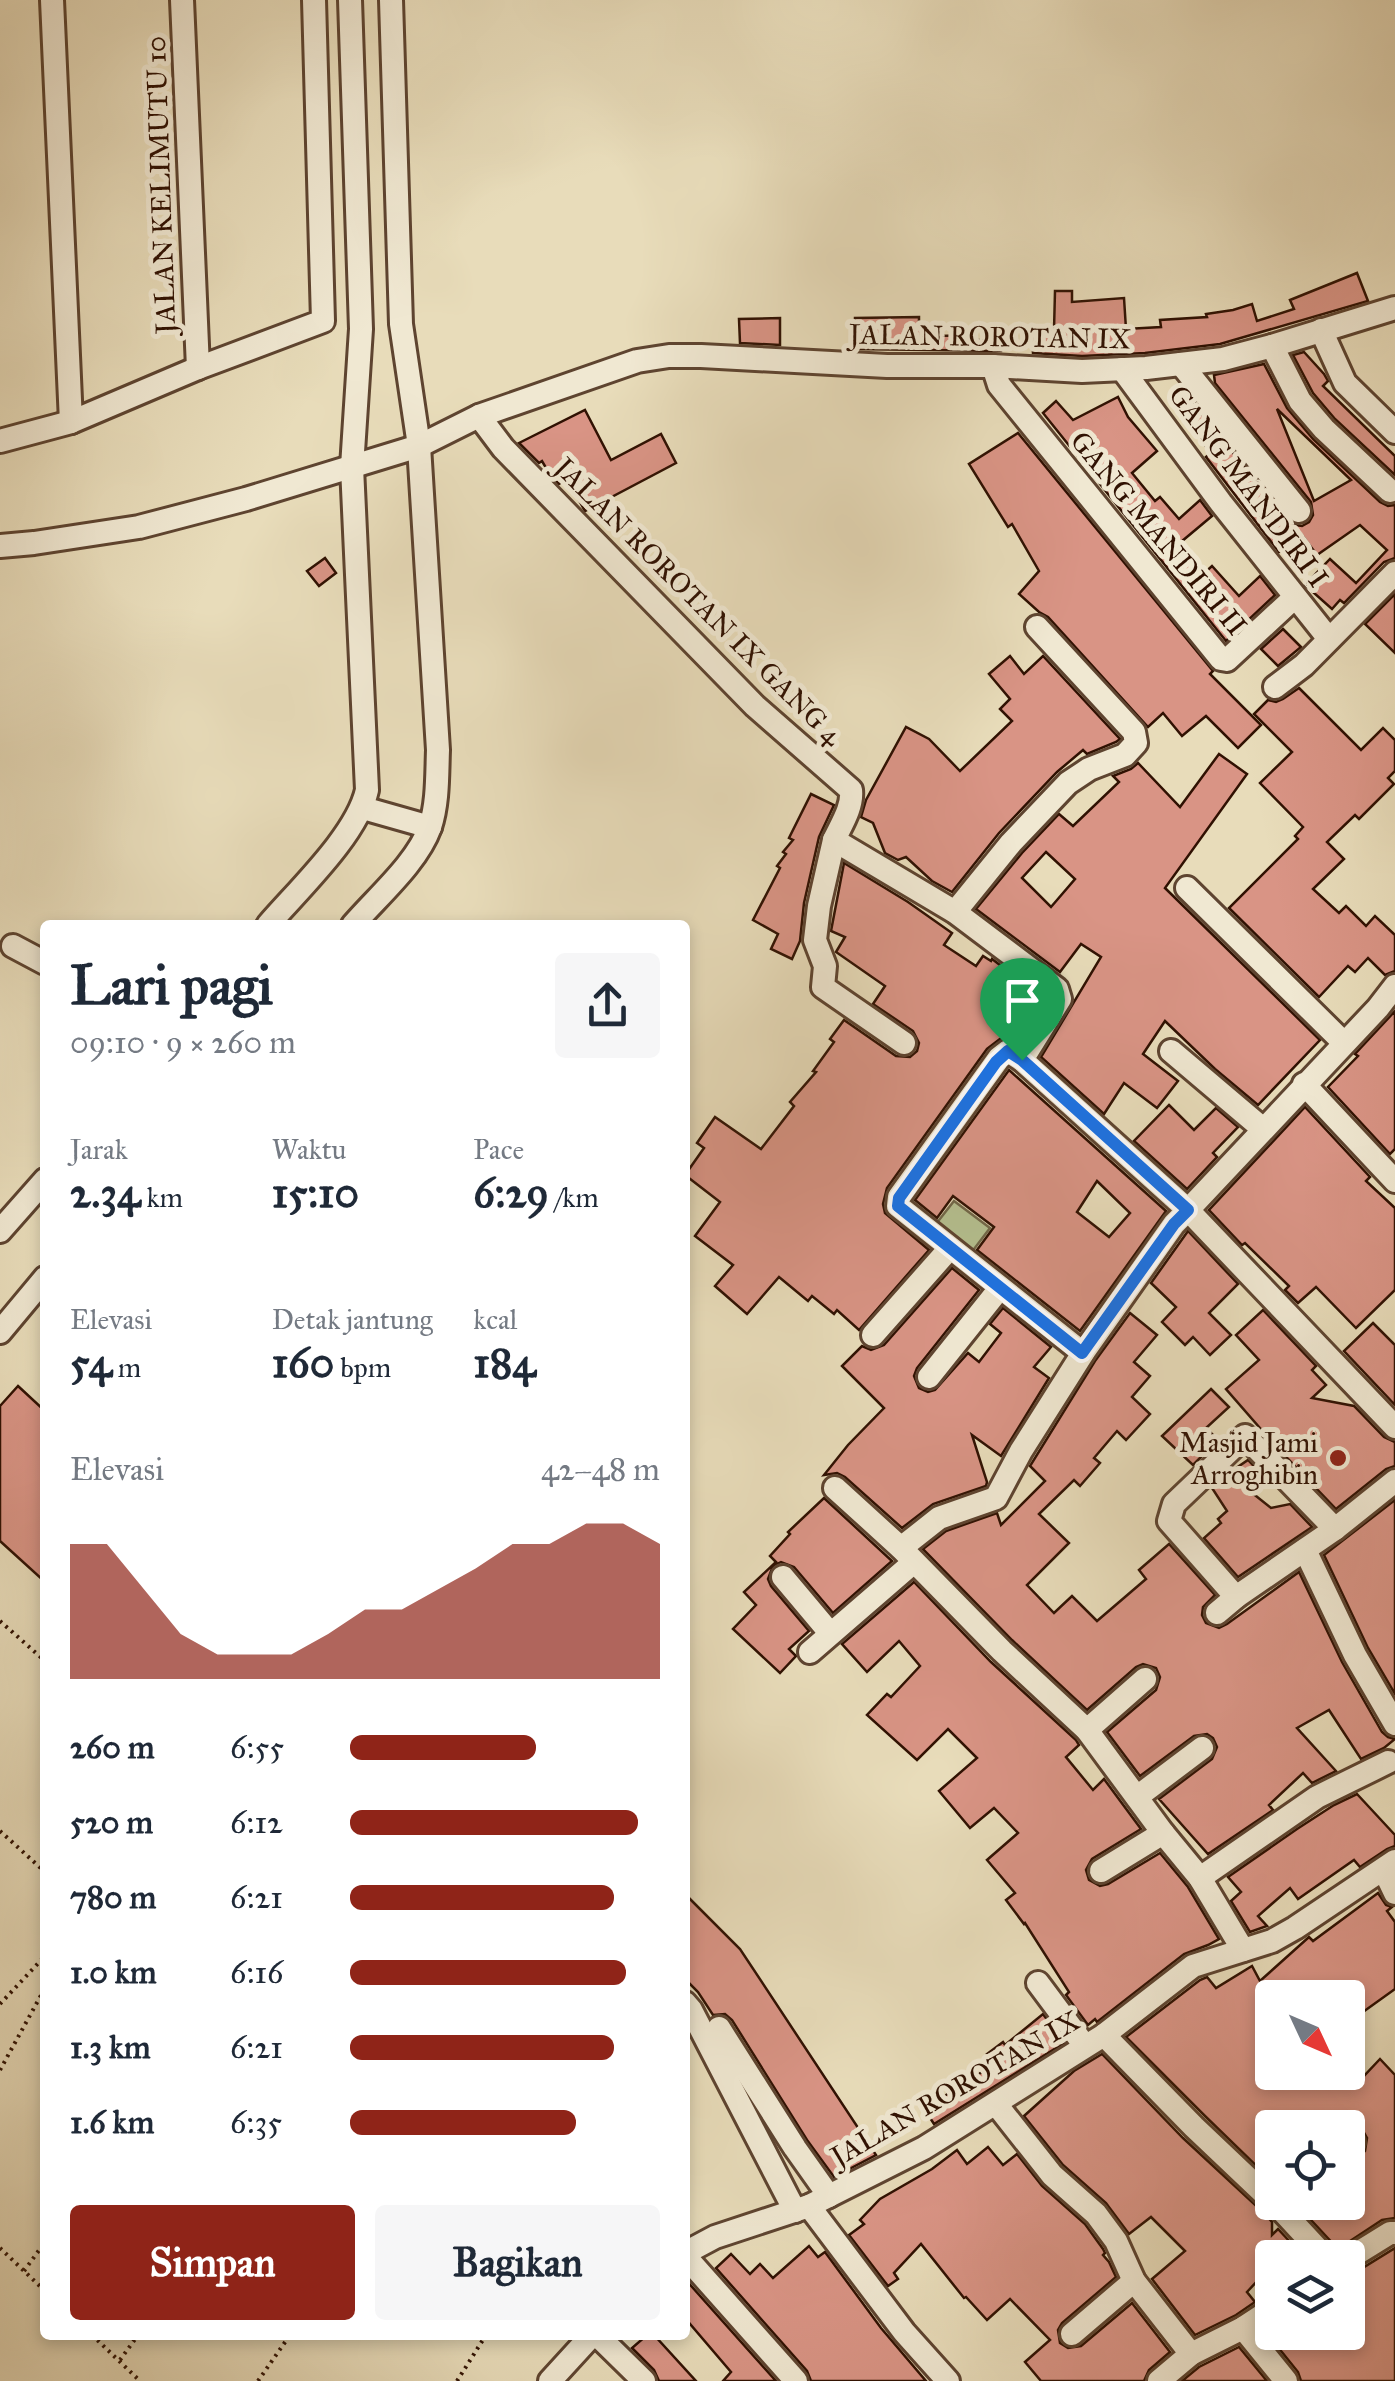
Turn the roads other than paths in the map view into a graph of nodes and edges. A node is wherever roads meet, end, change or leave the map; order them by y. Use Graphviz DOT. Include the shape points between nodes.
graph roads {
  1 [pos="52,0"];
  2 [pos="182,0"];
  3 [pos="314,0"];
  4 [pos="350,0"];
  5 [pos="390,0"];
  6 [pos="1395,308"];
  7 [pos="401,324"];
  8 [pos="361,329"];
  9 [pos="1321,330"];
  10 [pos="1272,346"];
  11 [pos="1182,364"];
  12 [pos="198,368"];
  13 [pos="1122,369"];
  14 [pos="996,375"];
  15 [pos="71,422"];
  16 [pos="490,431"];
  17 [pos="1395,432"];
  18 [pos="0,442"];
  19 [pos="419,446"];
  20 [pos="352,467"];
  21 [pos="1390,491"];
  22 [pos="1299,511"];
  23 [pos="0,546"];
  24 [pos="1395,573"];
  25 [pos="1295,596"];
  26 [pos="1037,627"];
  27 [pos="1329,639"];
  28 [pos="1275,687"];
  29 [pos="363,808"];
  30 [pos="430,827"];
  31 [pos="834,840"];
  32 [pos="1187,888"];
  33 [pos="954,912"];
  34 [pos="272,920"];
  35 [pos="357,920"];
  36 [pos="13,946"];
  37 [pos="40,960"];
  38 [pos="1395,986"];
  39 [pos="1378,1008"];
  40 [pos="1395,1026"];
  41 [pos="1343,1042"];
  42 [pos="904,1043"];
  43 [pos="1171,1051"];
  44 [pos="1022,1060"];
  45 [pos="1304,1084"];
  46 [pos="1263,1128"];
  47 [pos="1395,1181"];
  48 [pos="40,1186"];
  49 [pos="1188,1210"];
  50 [pos="0,1231"];
  51 [pos="950,1248"];
  52 [pos="40,1284"];
  53 [pos="1000,1288"];
  54 [pos="0,1332"];
  55 [pos="872,1335"];
  56 [pos="1082,1353"];
  57 [pos="929,1377"];
  58 [pos="1395,1427"];
  59 [pos="1395,1481"];
  60 [pos="835,1488"];
  61 [pos="1335,1529"];
  62 [pos="1305,1550"];
  63 [pos="907,1555"];
  64 [pos="783,1576"];
  65 [pos="1236,1597"];
  66 [pos="1217,1613"];
  67 [pos="830,1633"];
  68 [pos="810,1652"];
  69 [pos="1145,1678"];
  70 [pos="1395,1724"];
  71 [pos="1087,1730"];
  72 [pos="1202,1748"];
  73 [pos="1393,1763"];
  74 [pos="1138,1797"];
  75 [pos="1163,1833"];
  76 [pos="1389,1866"];
  77 [pos="1102,1871"];
  78 [pos="1200,1878"];
  79 [pos="1395,1894"];
  80 [pos="1243,1950"];
  81 [pos="1038,1983"];
  82 [pos="690,2009"];
  83 [pos="719,2028"];
  84 [pos="1094,2041"];
  85 [pos="996,2104"];
  86 [pos="1255,2180"];
  87 [pos="811,2204"];
  88 [pos="1295,2220"];
  89 [pos="1395,2232"];
  90 [pos="1311,2240"];
  91 [pos="1365,2248"];
  92 [pos="690,2251"];
  93 [pos="690,2260"];
  94 [pos="1134,2281"];
  95 [pos="1255,2320"];
  96 [pos="1243,2328"];
  97 [pos="1072,2334"];
  98 [pos="589,2340"];
  99 [pos="599,2340"];
  100 [pos="1190,2354"];
  101 [pos="550,2381"];
  102 [pos="644,2381"];
  103 [pos="796,2381"];
  104 [pos="948,2381"];
  105 [pos="1159,2381"];
  106 [pos="1286,2381"];
  1 -- 15 [label="street"];
  2 -- 12 [label="street, JALAN KELIMUTU 10"];
  3 -- 12 [label="street" via="324,322"];
  4 -- 8 [label="street"];
  5 -- 7 [label="street"];
  6 -- 9 [label="street, JALAN ROROTAN IX"];
  7 -- 8 [label="street"];
  7 -- 19 [label="street"];
  8 -- 20 [label="street"];
  9 -- 10 [label="street, JALAN ROROTAN IX"];
  9 -- 17 [label="street" via="1350,390"];
  10 -- 11 [label="street, JALAN ROROTAN IX"];
  10 -- 21 [label="street" via="1300,401"];
  11 -- 13 [label="street, JALAN ROROTAN IX"];
  11 -- 22 [label="street"];
  12 -- 15 [label="street"];
  13 -- 14 [label="street, JALAN ROROTAN IX"];
  13 -- 25 [label="street, GANG MANDIRI I"];
  14 -- 16 [label="street, JALAN ROROTAN IX" via="669,356 636,361"];
  14 -- 25 [label="street, GANG MANDIRI II" via="1221,659"];
  15 -- 18 [label="street"];
  16 -- 19 [label="street, JALAN ROROTAN IX"];
  16 -- 31 [label="street, JALAN ROROTAN IX GANG 4" via="756,706 851,790"];
  19 -- 20 [label="street, JALAN ROROTAN IX"];
  19 -- 30 [label="street" via="438,750"];
  20 -- 23 [label="street, JALAN ROROTAN IX" via="139,527"];
  20 -- 29 [label="street"];
  24 -- 27 [label="street"];
  25 -- 27 [label="street, GANG MANDIRI I"];
  26 -- 33 [label="street" via="1134,732 1136,742 1068,782"];
  27 -- 28 [label="street"];
  29 -- 30 [label="street"];
  29 -- 34 [label="street"];
  30 -- 35 [label="street" via="417,853"];
  31 -- 33 [label="street"];
  31 -- 42 [label="street" via="815,940 825,966 823,986"];
  32 -- 41 [label="street"];
  33 -- 44 [label="street" via="1060,995"];
  36 -- 37 [label="street"];
  38 -- 39 [label="street"];
  39 -- 40 [label="street"];
  39 -- 41 [label="street"];
  41 -- 45 [label="street"];
  43 -- 46 [label="street"];
  44 -- 49 [label="street"];
  44 -- 51 [label="street" via="1004,1053 897,1202"];
  45 -- 46 [label="street"];
  45 -- 47 [label="street"];
  46 -- 49 [label="street"];
  48 -- 50 [label="street"];
  49 -- 56 [label="street"];
  49 -- 58 [label="street"];
  51 -- 53 [label="street"];
  51 -- 55 [label="street"];
  52 -- 54 [label="street"];
  53 -- 56 [label="street"];
  53 -- 57 [label="street"];
  56 -- 63 [label="street" via="996,1498 939,1518"];
  59 -- 61 [label="street"];
  60 -- 63 [label="street"];
  61 -- 62 [label="street"];
  61 -- 65 [label="street" via="1245,1436 1174,1504 1170,1520"];
  62 -- 65 [label="street"];
  62 -- 70 [label="street"];
  63 -- 67 [label="street"];
  63 -- 71 [label="street"];
  64 -- 67 [label="street"];
  65 -- 66 [label="street"];
  67 -- 68 [label="street"];
  69 -- 71 [label="street"];
  71 -- 74 [label="street"];
  72 -- 74 [label="street"];
  73 -- 78 [label="street" via="1317,1797"];
  74 -- 75 [label="street"];
  75 -- 77 [label="street"];
  75 -- 78 [label="street"];
  76 -- 79 [label="street"];
  76 -- 80 [label="street, JALAN ROROTAN IX" via="1295,1928"];
  78 -- 80 [label="street"];
  80 -- 84 [label="street, JALAN ROROTAN IX" via="1193,1966"];
  81 -- 84 [label="street"];
  82 -- 87 [label="street"];
  83 -- 87 [label="street" via="812,2174"];
  84 -- 85 [label="street, JALAN ROROTAN IX"];
  84 -- 86 [label="street"];
  85 -- 87 [label="street, JALAN ROROTAN IX"];
  85 -- 94 [label="street" via="1052,2175 1096,2214"];
  87 -- 92 [label="street, JALAN ROROTAN IX"];
  87 -- 104 [label="street"];
  88 -- 90 [label="street"];
  89 -- 91 [label="street"];
  93 -- 103 [label="street"];
  94 -- 97 [label="street"];
  94 -- 100 [label="street"];
  95 -- 96 [label="street"];
  96 -- 100 [label="street"];
  96 -- 106 [label="street"];
  98 -- 101 [label="street"];
  99 -- 102 [label="street"];
  100 -- 105 [label="street"];
}
